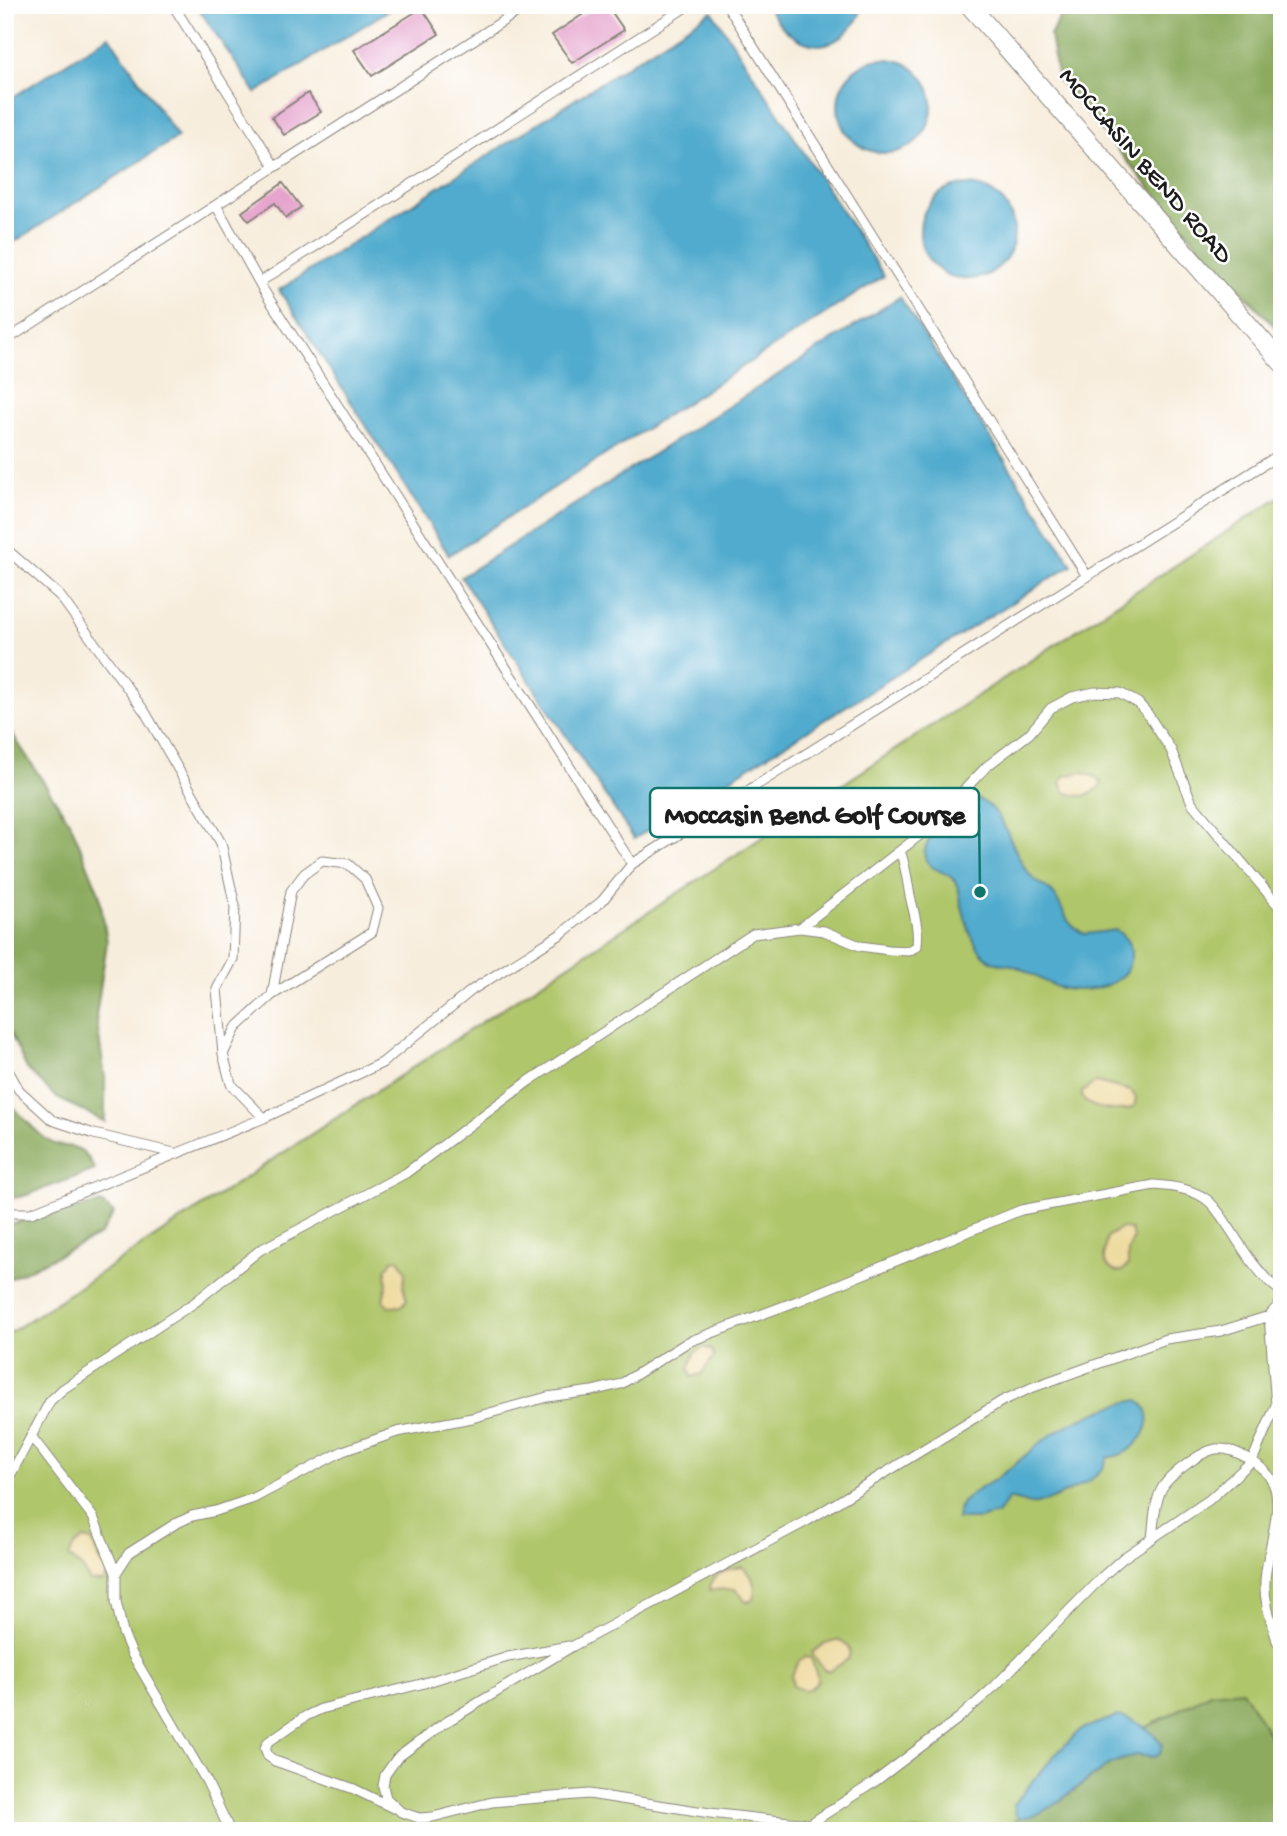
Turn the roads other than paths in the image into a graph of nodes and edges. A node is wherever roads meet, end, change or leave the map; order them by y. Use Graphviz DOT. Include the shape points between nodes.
graph roads {
  1 [pos="173,5"];
  2 [pos="528,5"];
  3 [pos="689,5"];
  4 [pos="727,5"];
  5 [pos="969,5"];
  6 [pos="275,167"];
  7 [pos="216,205"];
  8 [pos="260,282"];
  9 [pos="5,341"];
  10 [pos="1282,363"];
  11 [pos="1282,453"];
  12 [pos="5,548"];
  13 [pos="1087,576"];
  14 [pos="900,851"];
  15 [pos="632,863"];
  16 [pos="1282,910"];
  17 [pos="800,928"];
  18 [pos="272,995"];
  19 [pos="223,1054"];
  20 [pos="5,1066"];
  21 [pos="264,1118"];
  22 [pos="176,1154"];
  23 [pos="5,1213"];
  24 [pos="1282,1292"];
  25 [pos="1282,1301"];
  26 [pos="1269,1316"];
  27 [pos="31,1436"];
  28 [pos="1252,1461"];
  29 [pos="5,1485"];
  30 [pos="1152,1538"];
  31 [pos="116,1573"];
  32 [pos="1277,1641"];
  33 [pos="573,1646"];
  34 [pos="401,1812"];
  35 [pos="808,1825"];
  36 [pos="230,1831"];
  37 [pos="799,1831"];
  1 -- 6 [label="lane"];
  2 -- 6 [label="lane"];
  3 -- 8 [label="lane"];
  4 -- 13 [label="lane"];
  5 -- 10 [label="street, MOCCASIN BEND ROAD"];
  6 -- 7 [label="lane"];
  7 -- 8 [label="lane"];
  7 -- 9 [label="lane"];
  8 -- 15 [label="lane"];
  11 -- 13 [label="lane"];
  12 -- 19 [label="lane" via="60,596 145,712 221,843 235,906 233,959 217,989"];
  13 -- 15 [label="lane"];
  14 -- 16 [label="lane" via="1061,701 1095,692 1120,693 1138,703 1155,723 1176,760 1192,803"];
  14 -- 17 [label="lane"];
  14 -- 17 [label="lane" via="908,871 917,946 909,951 860,946 824,931"];
  15 -- 21 [label="lane" via="602,901 561,934 472,990 382,1063"];
  17 -- 27 [label="lane" via="753,934 529,1082 406,1173 260,1250 194,1303 63,1389 50,1401"];
  18 -- 18 [label="lane" via="372,932 378,908 365,879 348,864 321,861 291,891"];
  18 -- 19 [label="lane" via="236,1028"];
  19 -- 21 [label="lane" via="231,1084"];
  20 -- 22 [label="lane" via="19,1090 52,1120"];
  21 -- 22 [label="lane"];
  22 -- 23 [label="lane" via="31,1213"];
  24 -- 31 [label="lane" via="1252,1261 1207,1199 1194,1193 1142,1186 1044,1204 688,1342 621,1384 397,1432 352,1447 254,1498 175,1524 129,1553"];
  25 -- 26 [label="lane"];
  26 -- 28 [label="lane" via="1276,1405"];
  26 -- 33 [label="lane" via="1221,1331 1166,1339 1016,1394 807,1521"];
  27 -- 29 [label="lane"];
  27 -- 31 [label="lane" via="93,1517"];
  28 -- 30 [label="lane" via="1209,1500"];
  28 -- 30 [label="lane" via="1220,1448 1210,1450 1168,1480 1157,1501"];
  28 -- 32 [label="lane" via="1275,1485 1277,1506 1265,1584"];
  30 -- 35 [label="lane" via="1103,1576 959,1718"];
  31 -- 36 [label="lane" via="116,1601 132,1654 207,1782"];
  33 -- 34 [label="lane" via="443,1724 397,1758 383,1786 386,1798"];
  33 -- 34 [label="lane" via="508,1657 321,1709 265,1748 275,1761 354,1789"];
  34 -- 35 [label="lane" via="433,1817 492,1802 589,1794"];
  35 -- 37 [label="lane"];
}
